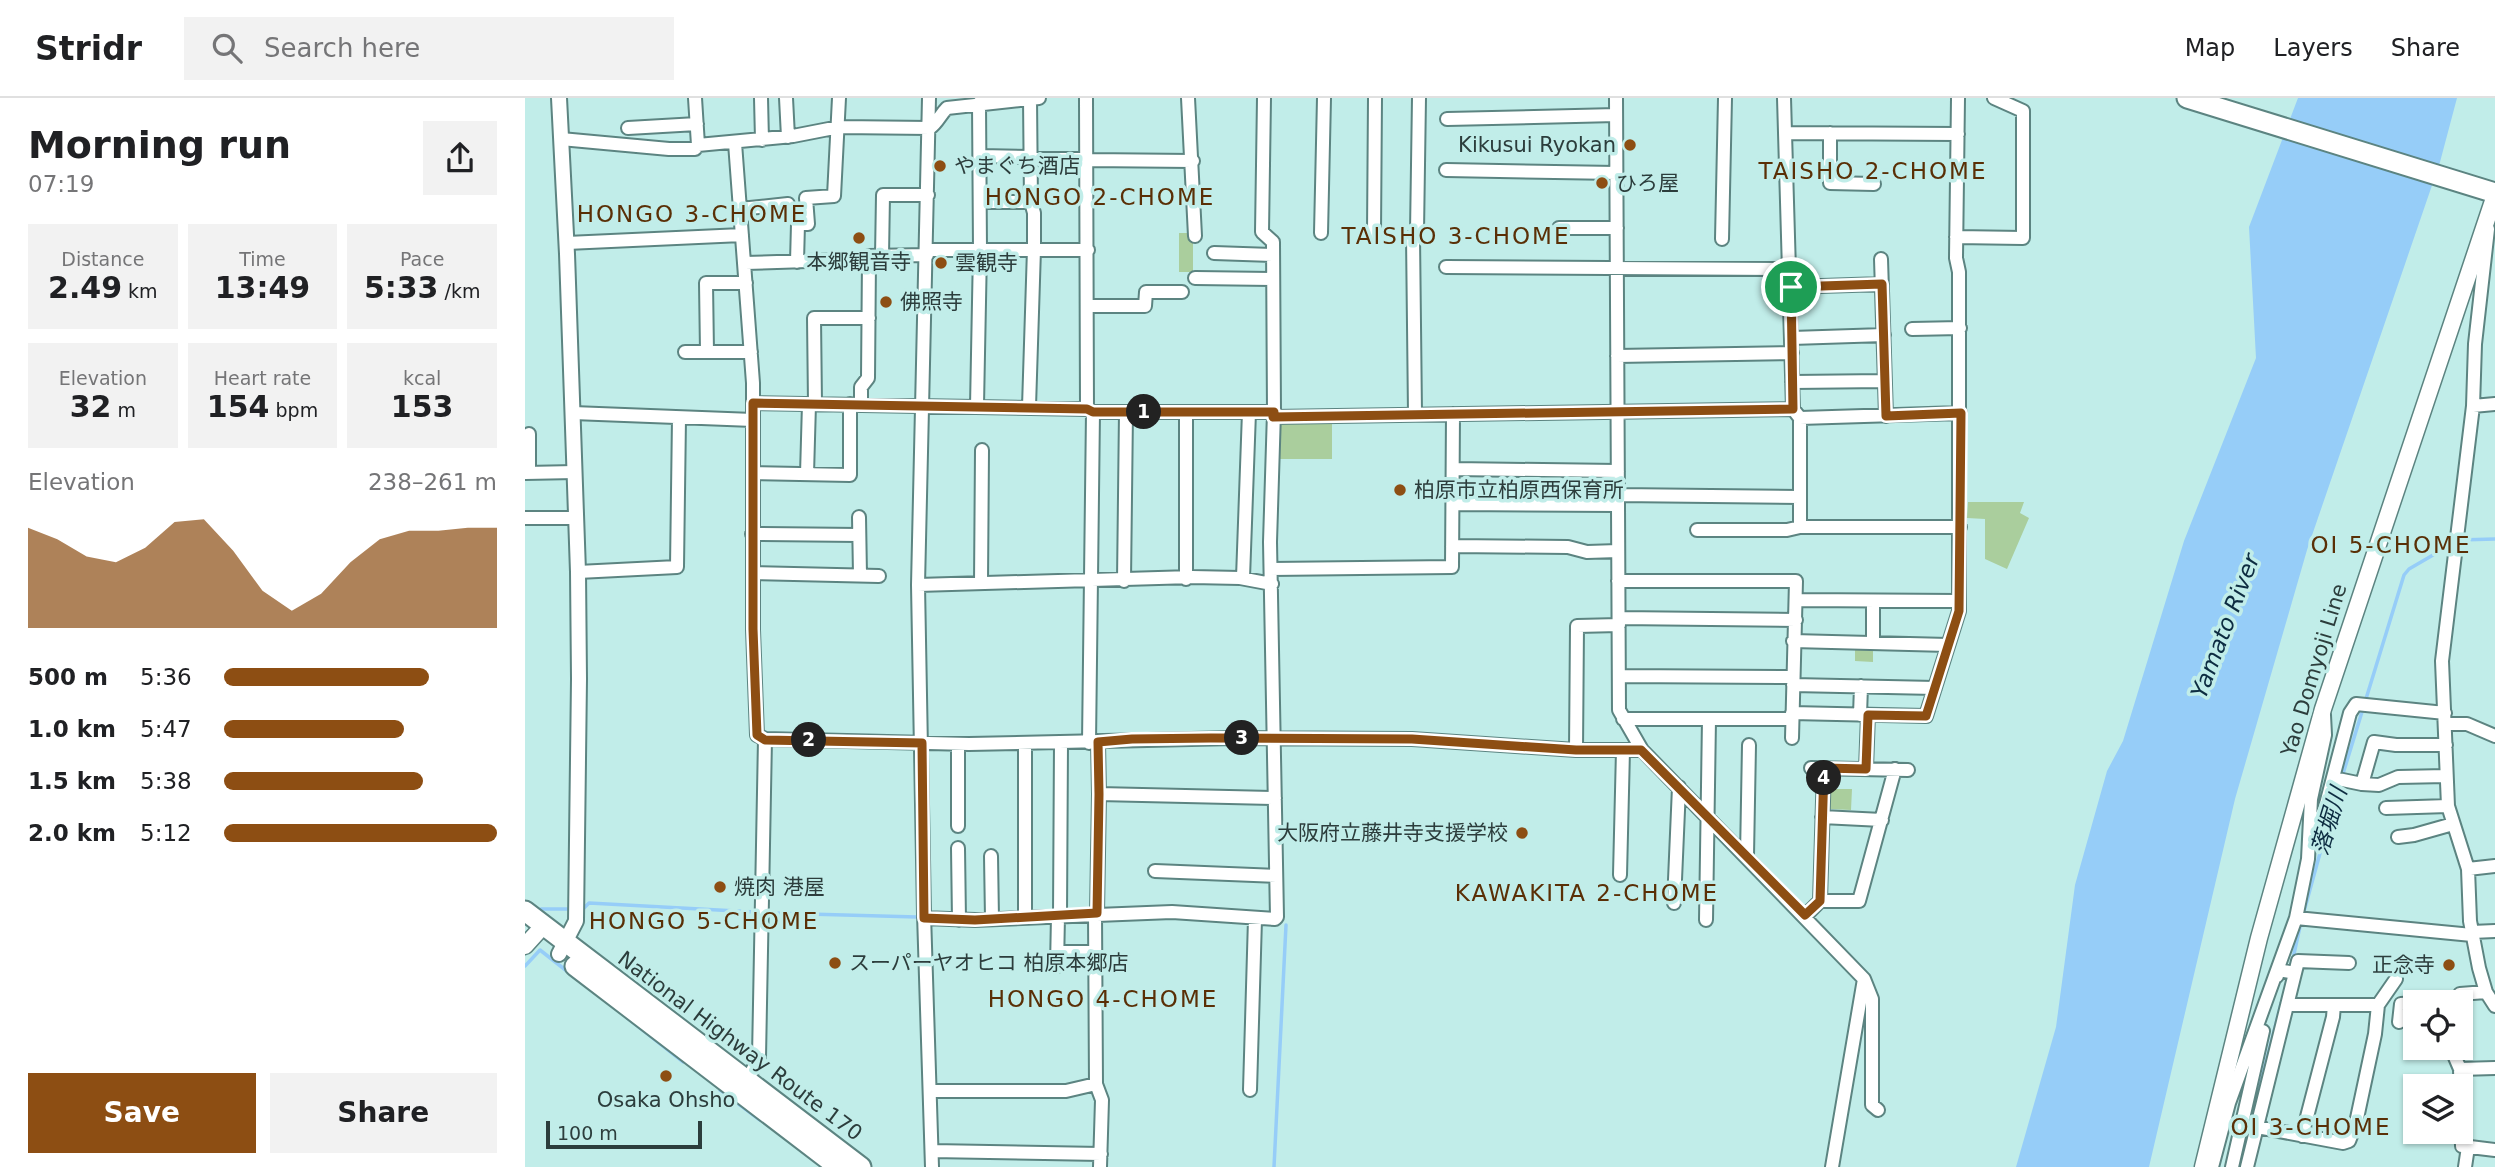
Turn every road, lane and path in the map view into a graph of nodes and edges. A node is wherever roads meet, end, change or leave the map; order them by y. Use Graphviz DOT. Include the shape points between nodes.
graph roads {
  1 [pos="559,98"];
  2 [pos="695,98"];
  3 [pos="761,98"];
  4 [pos="786,98"];
  5 [pos="838,98"];
  6 [pos="929,98"];
  7 [pos="1031,98"];
  8 [pos="1039,98"];
  9 [pos="1086,98"];
  10 [pos="1188,98"];
  11 [pos="1264,98"];
  12 [pos="1324,98"];
  13 [pos="1375,98"];
  14 [pos="1419,98"];
  15 [pos="1616,98"];
  16 [pos="1725,98"];
  17 [pos="1784,98"];
  18 [pos="1958,98"];
  19 [pos="1994,98"];
  20 [pos="2187,98"];
  21 [pos="960,102"];
  22 [pos="979,103"];
  23 [pos="1616,115"];
  24 [pos="1447,119"];
  25 [pos="697,124"];
  26 [pos="652,127"];
  27 [pos="839,127"];
  28 [pos="628,128"];
  29 [pos="930,128"];
  30 [pos="1786,133"];
  31 [pos="1831,133"];
  32 [pos="1958,134"];
  33 [pos="788,137"];
  34 [pos="561,139"];
  35 [pos="762,139"];
  36 [pos="735,143"];
  37 [pos="698,145"];
  38 [pos="654,148"];
  39 [pos="980,156"];
  40 [pos="1031,158"];
  41 [pos="1087,159"];
  42 [pos="1193,161"];
  43 [pos="1446,170"];
  44 [pos="1616,173"];
  45 [pos="1874,184"];
  46 [pos="2492,193"];
  47 [pos="928,195"];
  48 [pos="980,202"];
  49 [pos="1031,202"];
  50 [pos="788,204"];
  51 [pos="740,209"];
  52 [pos="2489,214"];
  53 [pos="1559,228"];
  54 [pos="1617,228"];
  55 [pos="1321,233"];
  56 [pos="1374,233"];
  57 [pos="742,235"];
  58 [pos="1195,236"];
  59 [pos="1956,237"];
  60 [pos="1722,239"];
  61 [pos="567,243"];
  62 [pos="1034,249"];
  63 [pos="981,250"];
  64 [pos="1088,250"];
  65 [pos="927,252"];
  66 [pos="1214,253"];
  67 [pos="1273,254"];
  68 [pos="882,256"];
  69 [pos="869,259"];
  70 [pos="1881,259"];
  71 [pos="797,262"];
  72 [pos="745,263"];
  73 [pos="1446,267"];
  74 [pos="1790,269"];
  75 [pos="1617,270"];
  76 [pos="1195,278"];
  77 [pos="1273,279"];
  78 [pos="746,284"];
  79 [pos="1882,284"];
  80 [pos="1791,287"];
  81 [pos="1182,292"];
  82 [pos="1088,306"];
  83 [pos="869,318"];
  84 [pos="1912,328"];
  85 [pos="1960,328"];
  86 [pos="1884,335"];
  87 [pos="1792,338"];
  88 [pos="685,352"];
  89 [pos="707,352"];
  90 [pos="751,352"];
  91 [pos="1792,354"];
  92 [pos="1617,356"];
  93 [pos="1885,381"];
  94 [pos="1792,382"];
  95 [pos="753,403"];
  96 [pos="812,404"];
  97 [pos="2495,404"];
  98 [pos="856,405"];
  99 [pos="923,405"];
  100 [pos="977,406"];
  101 [pos="2473,406"];
  102 [pos="1030,407"];
  103 [pos="1090,410"];
  104 [pos="1126,412"];
  105 [pos="1186,412"];
  106 [pos="1249,412"];
  107 [pos="573,413"];
  108 [pos="1618,413"];
  109 [pos="1796,413"];
  110 [pos="1961,413"];
  111 [pos="1273,414"];
  112 [pos="1415,414"];
  113 [pos="1453,414"];
  114 [pos="1886,416"];
  115 [pos="679,418"];
  116 [pos="753,420"];
  117 [pos="529,434"];
  118 [pos="982,450"];
  119 [pos="1453,469"];
  120 [pos="1618,471"];
  121 [pos="575,472"];
  122 [pos="527,473"];
  123 [pos="753,473"];
  124 [pos="807,474"];
  125 [pos="1800,497"];
  126 [pos="1618,500"];
  127 [pos="1453,503"];
  128 [pos="859,517"];
  129 [pos="525,518"];
  130 [pos="576,518"];
  131 [pos="1800,527"];
  132 [pos="1960,527"];
  133 [pos="1697,530"];
  134 [pos="753,534"];
  135 [pos="859,535"];
  136 [pos="1452,546"];
  137 [pos="1618,551"];
  138 [pos="1271,569"];
  139 [pos="578,572"];
  140 [pos="753,573"];
  141 [pos="860,575"];
  142 [pos="879,576"];
  143 [pos="1243,578"];
  144 [pos="1186,579"];
  145 [pos="1124,581"];
  146 [pos="1618,581"];
  147 [pos="1091,582"];
  148 [pos="981,583"];
  149 [pos="1272,584"];
  150 [pos="918,585"];
  151 [pos="1797,600"];
  152 [pos="1873,601"];
  153 [pos="1959,601"];
  154 [pos="1796,620"];
  155 [pos="1619,622"];
  156 [pos="1793,641"];
  157 [pos="1873,643"];
  158 [pos="1948,645"];
  159 [pos="1619,676"];
  160 [pos="1793,681"];
  161 [pos="1861,686"];
  162 [pos="1935,688"];
  163 [pos="2323,709"];
  164 [pos="1864,715"];
  165 [pos="1792,716"];
  166 [pos="2446,718"];
  167 [pos="1623,719"];
  168 [pos="1709,719"];
  169 [pos="2495,736"];
  170 [pos="1274,737"];
  171 [pos="1792,738"];
  172 [pos="765,740"];
  173 [pos="1094,742"];
  174 [pos="922,743"];
  175 [pos="1025,743"];
  176 [pos="1061,743"];
  177 [pos="958,744"];
  178 [pos="1749,745"];
  179 [pos="2446,745"];
  180 [pos="1576,750"];
  181 [pos="1623,750"];
  182 [pos="1641,750"];
  183 [pos="1811,768"];
  184 [pos="1824,768"];
  185 [pos="1866,769"];
  186 [pos="2446,776"];
  187 [pos="2338,779"];
  188 [pos="2362,784"];
  189 [pos="1679,787"];
  190 [pos="1099,794"];
  191 [pos="1275,798"];
  192 [pos="2448,806"];
  193 [pos="2386,808"];
  194 [pos="1822,817"];
  195 [pos="1709,818"];
  196 [pos="1882,820"];
  197 [pos="2453,824"];
  198 [pos="958,826"];
  199 [pos="2398,837"];
  200 [pos="2310,843"];
  201 [pos="958,848"];
  202 [pos="991,856"];
  203 [pos="1747,856"];
  204 [pos="2495,866"];
  205 [pos="2467,869"];
  206 [pos="1154,872"];
  207 [pos="1620,875"];
  208 [pos="1276,876"];
  209 [pos="1820,901"];
  210 [pos="1674,903"];
  211 [pos="525,911"];
  212 [pos="1096,913"];
  213 [pos="1060,914"];
  214 [pos="1025,915"];
  215 [pos="1805,915"];
  216 [pos="992,916"];
  217 [pos="924,918"];
  218 [pos="2300,918"];
  219 [pos="1255,919"];
  220 [pos="959,920"];
  221 [pos="1706,920"];
  222 [pos="2495,931"];
  223 [pos="532,933"];
  224 [pos="2472,933"];
  225 [pos="563,948"];
  226 [pos="1057,952"];
  227 [pos="1095,952"];
  228 [pos="2349,963"];
  229 [pos="1057,966"];
  230 [pos="2287,972"];
  231 [pos="1864,979"];
  232 [pos="2396,979"];
  233 [pos="2473,992"];
  234 [pos="2486,992"];
  235 [pos="2287,1004"];
  236 [pos="2403,1004"];
  237 [pos="2334,1005"];
  238 [pos="2378,1005"];
  239 [pos="2495,1006"];
  240 [pos="2399,1022"];
  241 [pos="2456,1060"];
  242 [pos="2495,1068"];
  243 [pos="2460,1069"];
  244 [pos="747,1081"];
  245 [pos="1096,1084"];
  246 [pos="1250,1090"];
  247 [pos="930,1091"];
  248 [pos="1878,1110"];
  249 [pos="2257,1127"];
  250 [pos="2302,1136"];
  251 [pos="2213,1140"];
  252 [pos="2468,1147"];
  253 [pos="2495,1150"];
  254 [pos="932,1151"];
  255 [pos="1100,1161"];
  256 [pos="838,1167"];
  257 [pos="861,1167"];
  258 [pos="932,1167"];
  259 [pos="1832,1167"];
  260 [pos="2203,1167"];
  261 [pos="2213,1167"];
  262 [pos="2232,1167"];
  263 [pos="2248,1167"];
  264 [pos="2465,1167"];
  1 -- 34 [label="street"];
  2 -- 25 [label="street"];
  3 -- 35 [label="street"];
  4 -- 33 [label="street"];
  5 -- 27 [label="street"];
  6 -- 29 [label="street"];
  7 -- 8 [label="street"];
  7 -- 22 [label="street"];
  7 -- 40 [label="street"];
  9 -- 41 [label="street"];
  10 -- 42 [label="street"];
  11 -- 67 [label="street" via="1262,232 1273,242"];
  12 -- 55 [label="street"];
  13 -- 56 [label="street"];
  14 -- 112 [label="street"];
  15 -- 23 [label="street"];
  16 -- 60 [label="street"];
  17 -- 30 [label="street"];
  18 -- 32 [label="street"];
  19 -- 59 [label="street" via="2023,111 2023,238"];
  20 -- 46 [label="highway"];
  21 -- 22 [label="street"];
  21 -- 29 [label="street" via="947,108"];
  22 -- 39 [label="street"];
  23 -- 24 [label="street"];
  23 -- 44 [label="street"];
  25 -- 26 [label="street"];
  25 -- 37 [label="street"];
  26 -- 28 [label="street"];
  26 -- 38 [label="street"];
  27 -- 29 [label="street"];
  27 -- 33 [label="street"];
  27 -- 71 [label="street" via="834,197 806,198 808,223 798,224"];
  29 -- 47 [label="street"];
  30 -- 31 [label="street"];
  30 -- 74 [label="street"];
  31 -- 32 [label="street"];
  31 -- 45 [label="street" via="1830,183"];
  32 -- 59 [label="street"];
  33 -- 35 [label="street"];
  34 -- 38 [label="street"];
  34 -- 61 [label="street"];
  35 -- 36 [label="street"];
  36 -- 37 [label="street"];
  36 -- 51 [label="street"];
  37 -- 38 [label="street" via="695,149"];
  39 -- 40 [label="street"];
  39 -- 48 [label="street"];
  40 -- 41 [label="street"];
  40 -- 49 [label="street"];
  41 -- 42 [label="street"];
  41 -- 64 [label="street"];
  42 -- 58 [label="street"];
  43 -- 44 [label="street"];
  44 -- 54 [label="street"];
  46 -- 52 [label="main road, Yao Domyoji Line"];
  47 -- 65 [label="street"];
  47 -- 68 [label="street" via="883,195"];
  48 -- 49 [label="street"];
  48 -- 63 [label="street"];
  49 -- 62 [label="street"];
  50 -- 51 [label="street"];
  51 -- 57 [label="street"];
  52 -- 101 [label="street"];
  52 -- 163 [label="main road, Yao Domyoji Line"];
  53 -- 54 [label="street"];
  54 -- 75 [label="street"];
  57 -- 61 [label="street"];
  57 -- 72 [label="street"];
  59 -- 85 [label="street"];
  61 -- 107 [label="street"];
  62 -- 63 [label="street"];
  62 -- 64 [label="street"];
  62 -- 102 [label="street"];
  63 -- 65 [label="street"];
  63 -- 100 [label="street"];
  64 -- 82 [label="street"];
  65 -- 68 [label="street"];
  65 -- 99 [label="street"];
  66 -- 67 [label="street"];
  67 -- 77 [label="street"];
  68 -- 69 [label="street"];
  69 -- 71 [label="street"];
  69 -- 83 [label="street"];
  70 -- 79 [label="street"];
  71 -- 72 [label="street"];
  72 -- 78 [label="street"];
  73 -- 75 [label="street"];
  74 -- 75 [label="street"];
  74 -- 80 [label="street"];
  75 -- 92 [label="street"];
  76 -- 77 [label="street"];
  77 -- 111 [label="street"];
  78 -- 89 [label="street" via="706,284"];
  78 -- 90 [label="street"];
  79 -- 80 [label="street"];
  79 -- 86 [label="street"];
  80 -- 87 [label="street"];
  81 -- 82 [label="street" via="1146,292 1145,306"];
  82 -- 103 [label="street"];
  83 -- 96 [label="street" via="814,318"];
  83 -- 98 [label="street" via="868,378"];
  84 -- 85 [label="street"];
  85 -- 110 [label="street"];
  86 -- 87 [label="street"];
  86 -- 93 [label="street"];
  87 -- 91 [label="street"];
  88 -- 89 [label="street"];
  89 -- 90 [label="street"];
  90 -- 95 [label="street"];
  91 -- 92 [label="street"];
  91 -- 94 [label="street"];
  92 -- 108 [label="street"];
  93 -- 94 [label="street"];
  93 -- 114 [label="street"];
  94 -- 109 [label="street"];
  95 -- 96 [label="street"];
  95 -- 116 [label="street"];
  96 -- 98 [label="street"];
  96 -- 124 [label="street"];
  97 -- 101 [label="street"];
  98 -- 99 [label="street"];
  98 -- 124 [label="street" via="850,475"];
  99 -- 100 [label="street"];
  99 -- 150 [label="street"];
  100 -- 102 [label="street"];
  101 -- 166 [label="street" via="2442,662"];
  102 -- 103 [label="street"];
  103 -- 104 [label="street"];
  103 -- 147 [label="street"];
  104 -- 105 [label="street"];
  104 -- 145 [label="street"];
  105 -- 106 [label="street"];
  105 -- 144 [label="street"];
  106 -- 111 [label="street"];
  106 -- 143 [label="street"];
  107 -- 115 [label="street"];
  107 -- 121 [label="street"];
  108 -- 109 [label="street"];
  108 -- 113 [label="street"];
  108 -- 120 [label="street"];
  109 -- 114 [label="street"];
  109 -- 125 [label="street"];
  110 -- 114 [label="street"];
  110 -- 132 [label="street"];
  111 -- 112 [label="street"];
  111 -- 138 [label="street"];
  112 -- 113 [label="street"];
  113 -- 119 [label="street"];
  115 -- 116 [label="street"];
  115 -- 139 [label="street" via="677,567"];
  116 -- 123 [label="street"];
  117 -- 122 [label="street"];
  118 -- 148 [label="street"];
  119 -- 120 [label="street"];
  119 -- 127 [label="street"];
  120 -- 126 [label="street"];
  121 -- 122 [label="street"];
  121 -- 130 [label="street"];
  123 -- 124 [label="street"];
  123 -- 134 [label="street"];
  125 -- 126 [label="street"];
  125 -- 131 [label="street"];
  126 -- 127 [label="street"];
  126 -- 137 [label="street"];
  127 -- 136 [label="street"];
  128 -- 135 [label="street"];
  129 -- 130 [label="street"];
  130 -- 139 [label="street"];
  131 -- 132 [label="street"];
  131 -- 133 [label="street"];
  132 -- 153 [label="street"];
  134 -- 135 [label="street"];
  134 -- 140 [label="street"];
  135 -- 141 [label="street"];
  136 -- 137 [label="street"];
  136 -- 138 [label="street" via="1452,567"];
  137 -- 146 [label="street"];
  138 -- 149 [label="street"];
  139 -- 225 [label="street" via="576,922"];
  140 -- 141 [label="street"];
  140 -- 172 [label="street" via="757,735"];
  141 -- 142 [label="street"];
  143 -- 144 [label="street"];
  143 -- 149 [label="street"];
  144 -- 145 [label="street"];
  145 -- 147 [label="street"];
  146 -- 151 [label="street" via="1796,581"];
  146 -- 155 [label="street"];
  147 -- 148 [label="street"];
  147 -- 173 [label="street"];
  148 -- 150 [label="street"];
  149 -- 170 [label="street"];
  150 -- 174 [label="street"];
  151 -- 152 [label="street"];
  151 -- 154 [label="street"];
  152 -- 153 [label="street"];
  152 -- 157 [label="street"];
  153 -- 158 [label="street"];
  154 -- 155 [label="street"];
  154 -- 156 [label="street"];
  155 -- 159 [label="street"];
  155 -- 180 [label="street" via="1577,626"];
  156 -- 157 [label="street"];
  156 -- 160 [label="street"];
  157 -- 158 [label="street"];
  158 -- 162 [label="street"];
  159 -- 160 [label="street"];
  159 -- 167 [label="street"];
  160 -- 161 [label="street"];
  160 -- 165 [label="street"];
  161 -- 162 [label="street"];
  161 -- 164 [label="street"];
  162 -- 164 [label="street" via="1926,716"];
  163 -- 200 [label="street" via="2325,735 2311,799"];
  163 -- 251 [label="main road, Yao Domyoji Line" via="2262,926"];
  164 -- 165 [label="street"];
  164 -- 185 [label="street"];
  165 -- 168 [label="street"];
  165 -- 171 [label="street"];
  166 -- 169 [label="street"];
  166 -- 179 [label="street"];
  166 -- 187 [label="street" via="2356,704 2350,713"];
  167 -- 168 [label="street"];
  167 -- 182 [label="street"];
  168 -- 195 [label="street"];
  170 -- 173 [label="street"];
  170 -- 180 [label="street" via="1412,739"];
  170 -- 191 [label="street"];
  172 -- 174 [label="street"];
  172 -- 244 [label="street" via="759,1057"];
  173 -- 176 [label="street"];
  173 -- 190 [label="street"];
  174 -- 177 [label="street"];
  174 -- 217 [label="street"];
  175 -- 176 [label="street"];
  175 -- 177 [label="street"];
  175 -- 214 [label="street"];
  176 -- 213 [label="street"];
  177 -- 198 [label="street"];
  178 -- 203 [label="street"];
  179 -- 186 [label="street"];
  179 -- 188 [label="street" via="2374,742"];
  180 -- 181 [label="street"];
  181 -- 182 [label="street"];
  181 -- 207 [label="street"];
  182 -- 189 [label="street"];
  183 -- 184 [label="street"];
  184 -- 185 [label="street"];
  184 -- 194 [label="street"];
  185 -- 196 [label="street" via="1901,770"];
  186 -- 188 [label="street" via="2398,777 2379,785"];
  186 -- 192 [label="street"];
  187 -- 188 [label="street"];
  187 -- 200 [label="street"];
  189 -- 195 [label="street"];
  189 -- 210 [label="street"];
  190 -- 191 [label="street"];
  190 -- 212 [label="street"];
  191 -- 208 [label="street"];
  192 -- 193 [label="street"];
  192 -- 197 [label="street"];
  194 -- 196 [label="street"];
  194 -- 209 [label="street"];
  195 -- 203 [label="street"];
  195 -- 221 [label="street"];
  196 -- 209 [label="street" via="1859,901"];
  197 -- 199 [label="street"];
  197 -- 205 [label="street"];
  200 -- 218 [label="street"];
  201 -- 220 [label="street"];
  202 -- 216 [label="street"];
  203 -- 215 [label="street"];
  204 -- 205 [label="street"];
  205 -- 224 [label="street"];
  206 -- 208 [label="street"];
  208 -- 219 [label="street" via="1277,917"];
  209 -- 215 [label="street"];
  211 -- 223 [label="highway, National Highway Route 170"];
  212 -- 213 [label="street"];
  212 -- 219 [label="street" via="1172,912"];
  212 -- 227 [label="street"];
  213 -- 214 [label="street"];
  213 -- 226 [label="street"];
  214 -- 216 [label="street"];
  215 -- 231 [label="street"];
  216 -- 220 [label="street"];
  217 -- 220 [label="street"];
  217 -- 247 [label="street"];
  218 -- 224 [label="street"];
  218 -- 230 [label="street"];
  219 -- 246 [label="street"];
  222 -- 224 [label="street"];
  223 -- 225 [label="highway, National Highway Route 170"];
  224 -- 234 [label="street"];
  225 -- 244 [label="highway, National Highway Route 170"];
  225 -- 256 [label="highway, National Highway Route 170"];
  226 -- 227 [label="street"];
  226 -- 229 [label="street"];
  227 -- 245 [label="street"];
  228 -- 230 [label="street" via="2298,961"];
  230 -- 235 [label="street"];
  230 -- 251 [label="street"];
  230 -- 262 [label="street"];
  231 -- 248 [label="street" via="1872,999 1872,1105"];
  231 -- 259 [label="street"];
  232 -- 238 [label="street"];
  233 -- 234 [label="street"];
  234 -- 239 [label="street"];
  235 -- 237 [label="street"];
  235 -- 249 [label="street"];
  236 -- 240 [label="street"];
  237 -- 238 [label="street"];
  237 -- 250 [label="street"];
  238 -- 250 [label="street" via="2349,1141"];
  241 -- 243 [label="street"];
  242 -- 243 [label="street"];
  243 -- 252 [label="street" via="2462,1146"];
  244 -- 257 [label="highway, National Highway Route 170"];
  245 -- 247 [label="street" via="1066,1091"];
  245 -- 255 [label="street" via="1102,1100"];
  247 -- 254 [label="street"];
  249 -- 250 [label="street"];
  249 -- 263 [label="street"];
  251 -- 260 [label="main road, Yao Domyoji Line"];
  251 -- 261 [label="street"];
  252 -- 253 [label="street"];
  252 -- 264 [label="street"];
  254 -- 255 [label="street"];
  254 -- 258 [label="street"];
}
